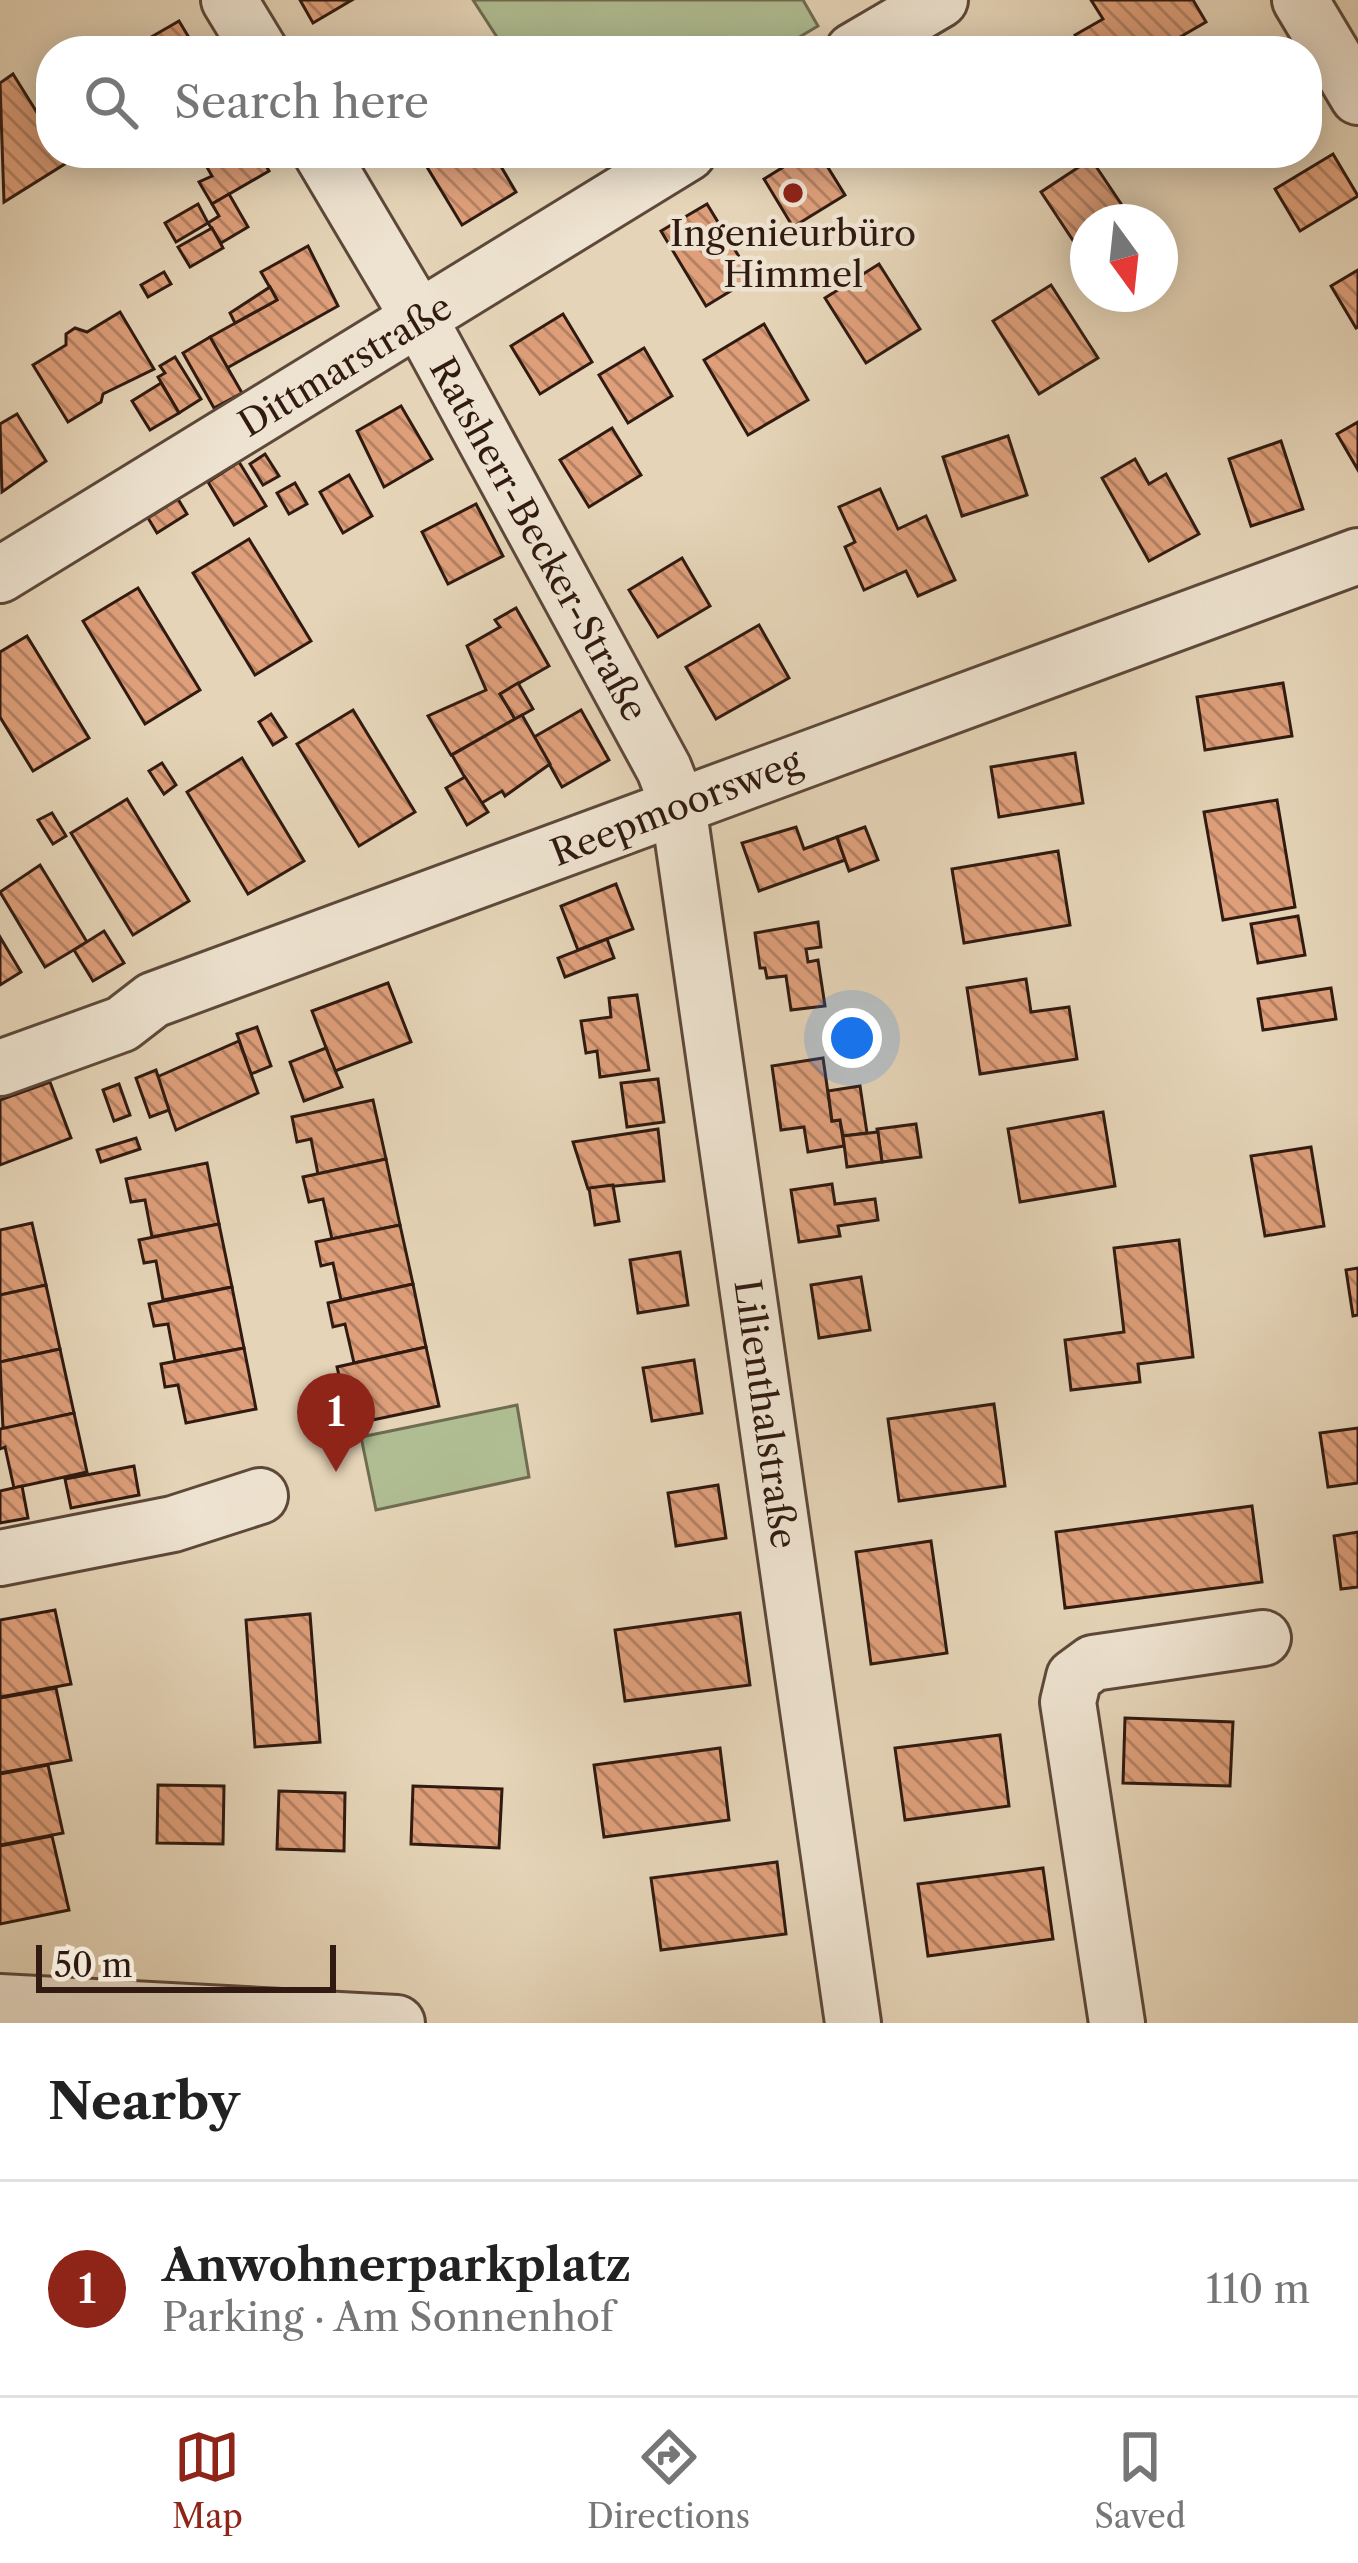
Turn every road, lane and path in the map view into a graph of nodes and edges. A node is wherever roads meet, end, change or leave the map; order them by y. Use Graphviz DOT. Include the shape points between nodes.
graph roads {
  1 [pos="229,0"];
  2 [pos="940,0"];
  3 [pos="1300,0"];
  4 [pos="251,36"];
  5 [pos="879,36"];
  6 [pos="1322,36"];
  7 [pos="1322,37"];
  8 [pos="1358,97"];
  9 [pos="330,168"];
  10 [pos="664,168"];
  11 [pos="420,320"];
  12 [pos="1358,556"];
  13 [pos="0,574"];
  14 [pos="677,805"];
  15 [pos="0,1068"];
  16 [pos="260,1496"];
  17 [pos="0,1558"];
  18 [pos="1263,1638"];
  19 [pos="0,2002"];
  20 [pos="397,2023"];
  21 [pos="854,2023"];
  22 [pos="1117,2023"];
  1 -- 4 [label="street"];
  2 -- 5 [label="street"];
  3 -- 6 [label="street"];
  7 -- 8 [label="street"];
  9 -- 11 [label="street, Ratsherr-Becker-Straße"];
  10 -- 11 [label="street, Dittmarstraße"];
  11 -- 13 [label="street, Dittmarstraße"];
  11 -- 14 [label="street, Ratsherr-Becker-Straße"];
  12 -- 14 [label="street, Reepmoorsweg"];
  14 -- 15 [label="street, Reepmoorsweg" via="153,1000 122,1024"];
  14 -- 21 [label="street, Lilienthalstraße"];
  16 -- 17 [label="street" via="173,1524"];
  18 -- 22 [label="street" via="1093,1664 1074,1677 1068,1702"];
  19 -- 20 [label="street"];
}
